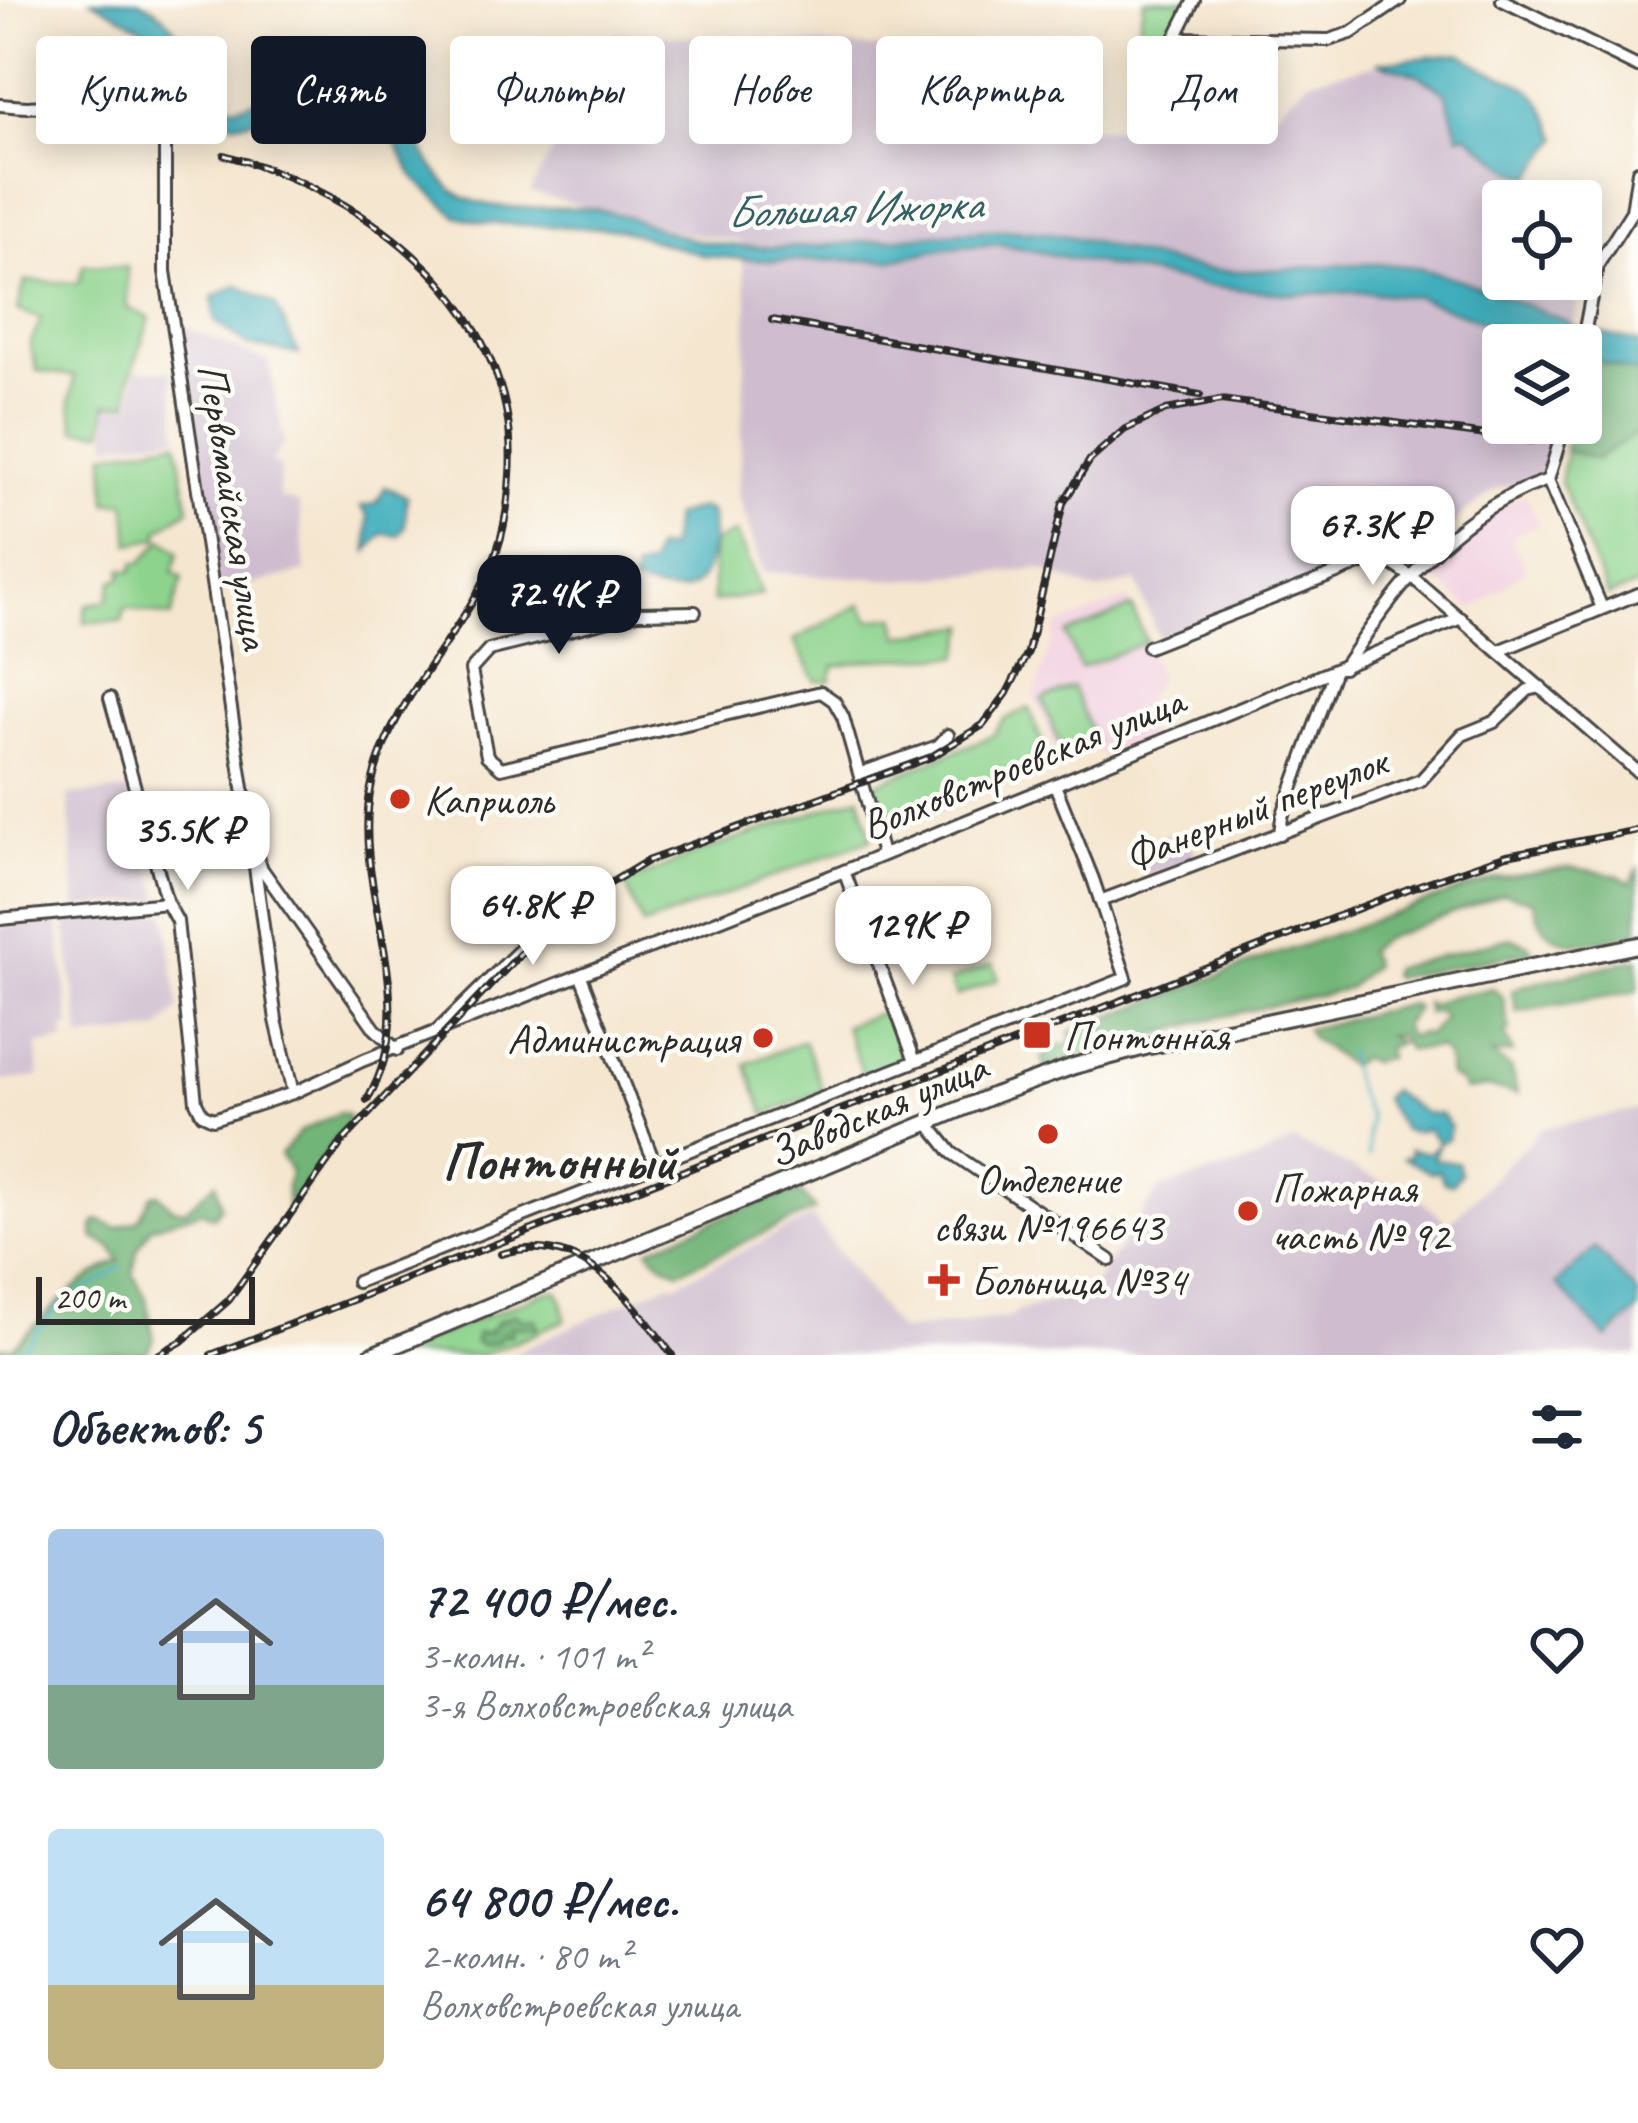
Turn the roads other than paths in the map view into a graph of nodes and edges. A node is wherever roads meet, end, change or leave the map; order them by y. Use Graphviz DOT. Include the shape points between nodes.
graph roads {
  1 [pos="1194,0"];
  2 [pos="1400,0"];
  3 [pos="1510,1"];
  4 [pos="1638,68"];
  5 [pos="0,105"];
  6 [pos="1638,171"];
  7 [pos="1587,324"];
  8 [pos="1559,444"];
  9 [pos="1548,480"];
  10 [pos="1310,509"];
  11 [pos="1380,556"];
  12 [pos="1412,577"];
  13 [pos="1638,594"];
  14 [pos="1602,608"];
  15 [pos="694,612"];
  16 [pos="1461,618"];
  17 [pos="1148,647"];
  18 [pos="1498,651"];
  19 [pos="1338,670"];
  20 [pos="1540,687"];
  21 [pos="110,698"];
  22 [pos="948,735"];
  23 [pos="1636,768"];
  24 [pos="861,773"];
  25 [pos="1055,785"];
  26 [pos="1280,834"];
  27 [pos="251,841"];
  28 [pos="882,854"];
  29 [pos="844,871"];
  30 [pos="582,889"];
  31 [pos="1100,901"];
  32 [pos="166,903"];
  33 [pos="0,919"];
  34 [pos="1638,945"];
  35 [pos="581,976"];
  36 [pos="434,1035"];
  37 [pos="397,1050"];
  38 [pos="915,1061"];
  39 [pos="293,1093"];
  40 [pos="928,1123"];
  41 [pos="655,1164"];
  42 [pos="1110,1260"];
  43 [pos="357,1282"];
  44 [pos="372,1355"];
  1 -- 2 [label="street" via="1175,38 1330,40"];
  3 -- 4 [label="street"];
  5 -- 27 [label="street, Первомайская улица" via="64,101 117,75 139,80 159,107 165,271"];
  6 -- 7 [label="street" via="1628,231 1605,249"];
  8 -- 9 [label="street"];
  9 -- 12 [label="street" via="1485,507"];
  9 -- 14 [label="street"];
  10 -- 11 [label="street"];
  11 -- 12 [label="street"];
  11 -- 17 [label="street"];
  12 -- 16 [label="street"];
  12 -- 19 [label="street"];
  13 -- 14 [label="street"];
  14 -- 18 [label="street"];
  15 -- 24 [label="street" via="638,613 488,650 471,670 487,756 501,768 820,692 843,717"];
  16 -- 18 [label="street"];
  16 -- 19 [label="street, Волховстроевская улица"];
  18 -- 20 [label="street"];
  19 -- 25 [label="street, Волховстроевская улица"];
  19 -- 26 [label="street"];
  20 -- 23 [label="street"];
  20 -- 26 [label="street, Фанерный переулок" via="1462,735 1421,780"];
  21 -- 32 [label="street"];
  22 -- 24 [label="street" via="938,746"];
  24 -- 28 [label="street"];
  25 -- 28 [label="street, Волховстроевская улица"];
  25 -- 31 [label="street"];
  26 -- 31 [label="street, Фанерный переулок"];
  27 -- 37 [label="street, Первомайская улица" via="262,869"];
  27 -- 39 [label="street"];
  28 -- 29 [label="street, Волховстроевская улица"];
  29 -- 35 [label="street, Волховстроевская улица"];
  29 -- 38 [label="street"];
  30 -- 36 [label="street"];
  31 -- 38 [label="street" via="1126,978"];
  32 -- 33 [label="street"];
  32 -- 39 [label="street, Волховстроевская улица" via="177,921 196,1102 206,1117 225,1118"];
  34 -- 40 [label="main road, Заводская улица" via="1145,1047 1046,1075"];
  35 -- 36 [label="street, Волховстроевская улица"];
  35 -- 41 [label="street"];
  36 -- 37 [label="street, Волховстроевская улица"];
  37 -- 39 [label="street, Волховстроевская улица"];
  38 -- 41 [label="street"];
  40 -- 42 [label="street" via="952,1153"];
  40 -- 44 [label="main road, Заводская улица"];
  41 -- 43 [label="street"];
}
